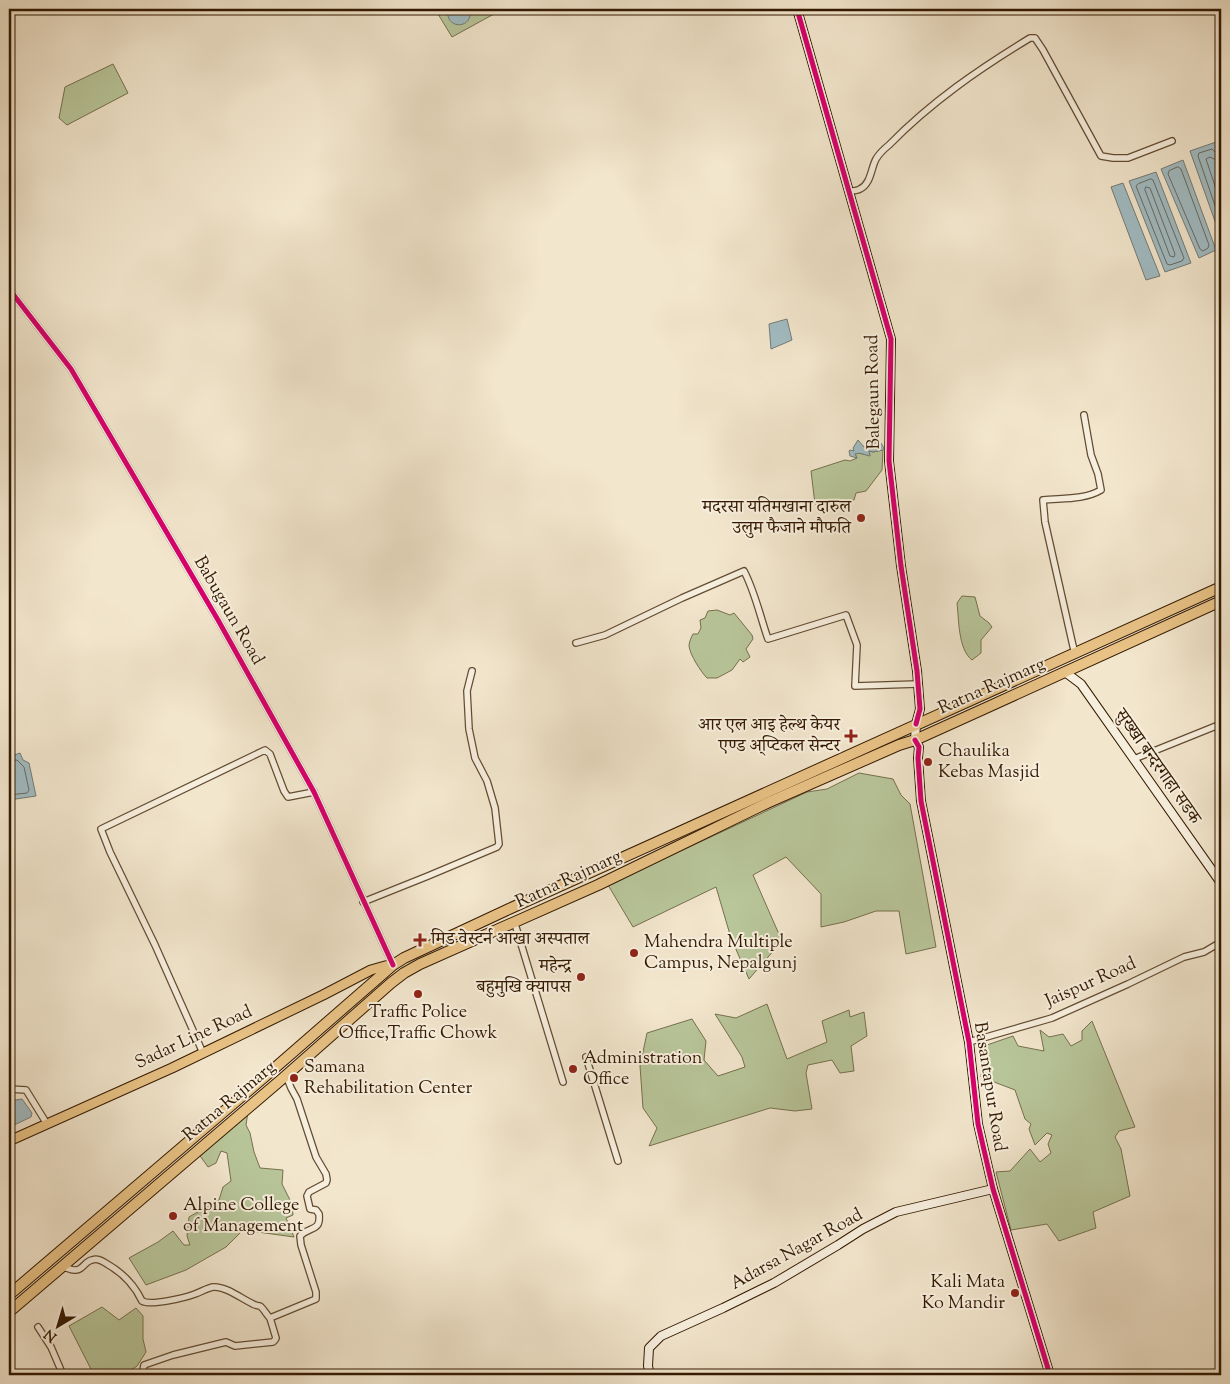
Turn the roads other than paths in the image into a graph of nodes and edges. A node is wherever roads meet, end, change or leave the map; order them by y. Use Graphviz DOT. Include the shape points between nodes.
graph roads {
  1 [pos="796,9"];
  2 [pos="1172,141"];
  3 [pos="849,191"];
  4 [pos="9,288"];
  5 [pos="1084,415"];
  6 [pos="1221,587"];
  7 [pos="1221,602"];
  8 [pos="576,643"];
  9 [pos="1075,653"];
  10 [pos="472,672"];
  11 [pos="1065,672"];
  12 [pos="918,684"];
  13 [pos="1221,724"];
  14 [pos="916,731"];
  15 [pos="1134,759"];
  16 [pos="314,792"];
  17 [pos="1221,883"];
  18 [pos="363,902"];
  19 [pos="509,925"];
  20 [pos="1221,942"];
  21 [pos="393,965"];
  22 [pos="969,1042"];
  23 [pos="203,1053"];
  24 [pos="586,1057"];
  25 [pos="282,1079"];
  26 [pos="563,1082"];
  27 [pos="9,1089"];
  28 [pos="47,1124"];
  29 [pos="9,1141"];
  30 [pos="618,1162"];
  31 [pos="993,1189"];
  32 [pos="60,1268"];
  33 [pos="9,1295"];
  34 [pos="9,1312"];
  35 [pos="270,1318"];
  36 [pos="38,1327"];
  37 [pos="63,1375"];
  38 [pos="142,1375"];
  39 [pos="650,1375"];
  40 [pos="1050,1375"];
  1 -- 3 [label="street, Balegaun Road"];
  2 -- 3 [label="street" via="1128,158 1101,156 1043,50 1035,38 1030,38 953,88 923,112 876,159 867,183 861,189"];
  3 -- 12 [label="street, Balegaun Road" via="891,339 889,460"];
  4 -- 16 [label="street, Babugaun Road" via="71,369"];
  5 -- 9 [label="street" via="1091,455 1102,490 1072,498 1043,500 1045,522"];
  6 -- 9 [label="highway, Ratna Rajmarg"];
  7 -- 11 [label="highway, Ratna Rajmarg"];
  8 -- 12 [label="street" via="605,635 744,571 752,586 768,639 846,615 857,645 855,686"];
  9 -- 14 [label="highway, Ratna Rajmarg"];
  10 -- 18 [label="street" via="467,691 469,728 475,758 487,781 495,808 499,844"];
  11 -- 14 [label="highway, Ratna Rajmarg"];
  11 -- 15 [label="street, सुख्खा बन्दरगाहा सडक" via="1081,684"];
  12 -- 14 [label="street, Balegaun Road" via="920,709"];
  13 -- 15 [label="street"];
  14 -- 19 [label="highway, Ratna Rajmarg" via="900,745"];
  14 -- 21 [label="highway, Ratna Rajmarg" via="500,914"];
  14 -- 22 [label="street, Basantapur Road" via="921,801"];
  15 -- 17 [label="street, सुख्खा बन्दरगाहा सडक"];
  16 -- 18 [label="street, Babugaun Road"];
  16 -- 23 [label="street" via="288,797 266,750 101,829"];
  18 -- 21 [label="street, Babugaun Road"];
  19 -- 25 [label="highway, Ratna Rajmarg" via="404,973"];
  19 -- 26 [label="street" via="514,924"];
  20 -- 22 [label="street, Jaispur Road" via="1052,1018"];
  21 -- 23 [label="main road, Sadar Line Road" via="372,970"];
  21 -- 33 [label="highway, Ratna Rajmarg"];
  22 -- 31 [label="street, Basantapur Road" via="978,1124"];
  23 -- 28 [label="main road, Sadar Line Road"];
  24 -- 30 [label="street"];
  25 -- 32 [label="highway, Ratna Rajmarg"];
  25 -- 35 [label="street" via="287,1078 297,1099 316,1157 328,1180 307,1196 310,1209 320,1214 318,1226 300,1236 316,1300"];
  27 -- 28 [label="street" via="26,1090"];
  28 -- 29 [label="main road, Sadar Line Road"];
  31 -- 39 [label="street, Adarsa Nagar Road" via="896,1212 774,1283 661,1336 649,1348"];
  31 -- 40 [label="street, Basantapur Road"];
  32 -- 34 [label="highway, Ratna Rajmarg"];
  32 -- 35 [label="street" via="77,1270 93,1259 98,1260 125,1276 146,1303 172,1301 206,1289 222,1288 259,1305"];
  35 -- 38 [label="street" via="276,1338 273,1342 235,1346 226,1342 173,1355 144,1366"];
  36 -- 37 [label="street" via="51,1346"];
}
